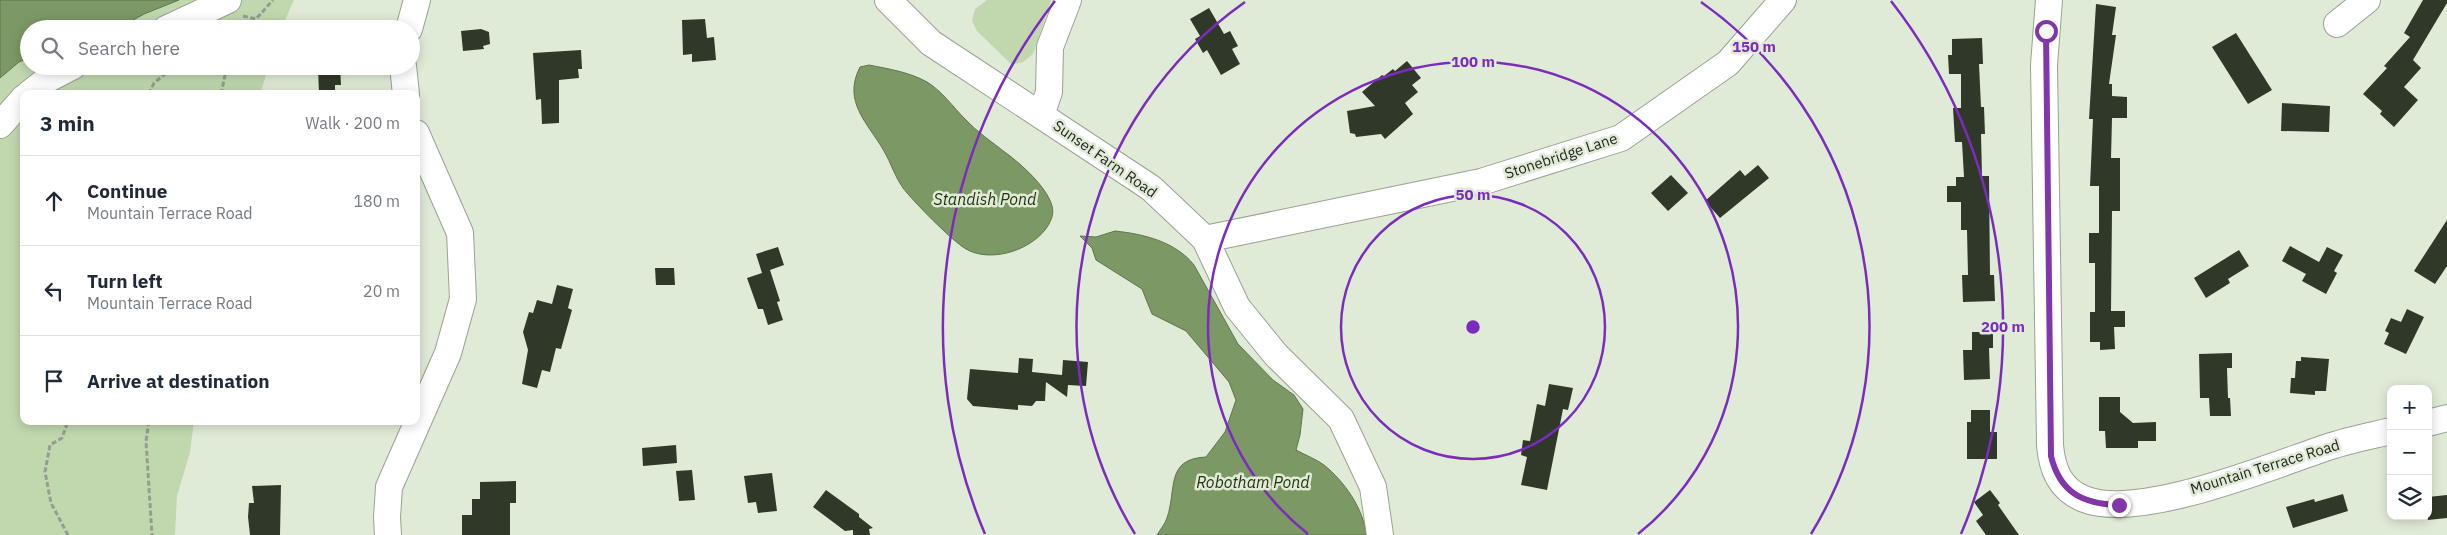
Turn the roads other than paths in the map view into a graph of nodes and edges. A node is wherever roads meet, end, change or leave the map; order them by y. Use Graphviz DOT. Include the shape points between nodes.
graph roads {
  1 [pos="416,0"];
  2 [pos="888,0"];
  3 [pos="1068,0"];
  4 [pos="1783,0"];
  5 [pos="2049,0"];
  6 [pos="2367,0"];
  7 [pos="231,7"];
  8 [pos="193,20"];
  9 [pos="411,20"];
  10 [pos="2337,24"];
  11 [pos="56,75"];
  12 [pos="404,75"];
  13 [pos="34,90"];
  14 [pos="406,90"];
  15 [pos="20,102"];
  16 [pos="1041,115"];
  17 [pos="0,125"];
  18 [pos="420,142"];
  19 [pos="1205,239"];
  20 [pos="420,417"];
  21 [pos="2447,418"];
  22 [pos="2432,422"];
  23 [pos="416,425"];
  24 [pos="2387,432"];
  25 [pos="388,535"];
  26 [pos="1380,535"];
  1 -- 9 [label="street"];
  2 -- 16 [label="street, Sunset Farm Road" via="931,43"];
  3 -- 16 [label="street" via="1050,47 1049,92"];
  4 -- 19 [label="street, Stonebridge Lane" via="1728,63 1621,138 1481,182"];
  5 -- 24 [label="street, Mountain Terrace Road" via="2044,66 2050,444 2054,470 2060,481 2070,491 2089,501 2134,504 2228,482 2330,446"];
  6 -- 10 [label="street"];
  7 -- 8 [label="street"];
  11 -- 13 [label="street"];
  12 -- 14 [label="street"];
  15 -- 17 [label="street"];
  16 -- 19 [label="street, Sunset Farm Road" via="1151,188"];
  18 -- 20 [label="street" via="460,233 462,299 448,353"];
  19 -- 26 [label="street, Sunset Farm Road" via="1237,307 1276,355 1341,419 1373,487"];
  21 -- 22 [label="street"];
  23 -- 25 [label="street" via="389,487"];
}
